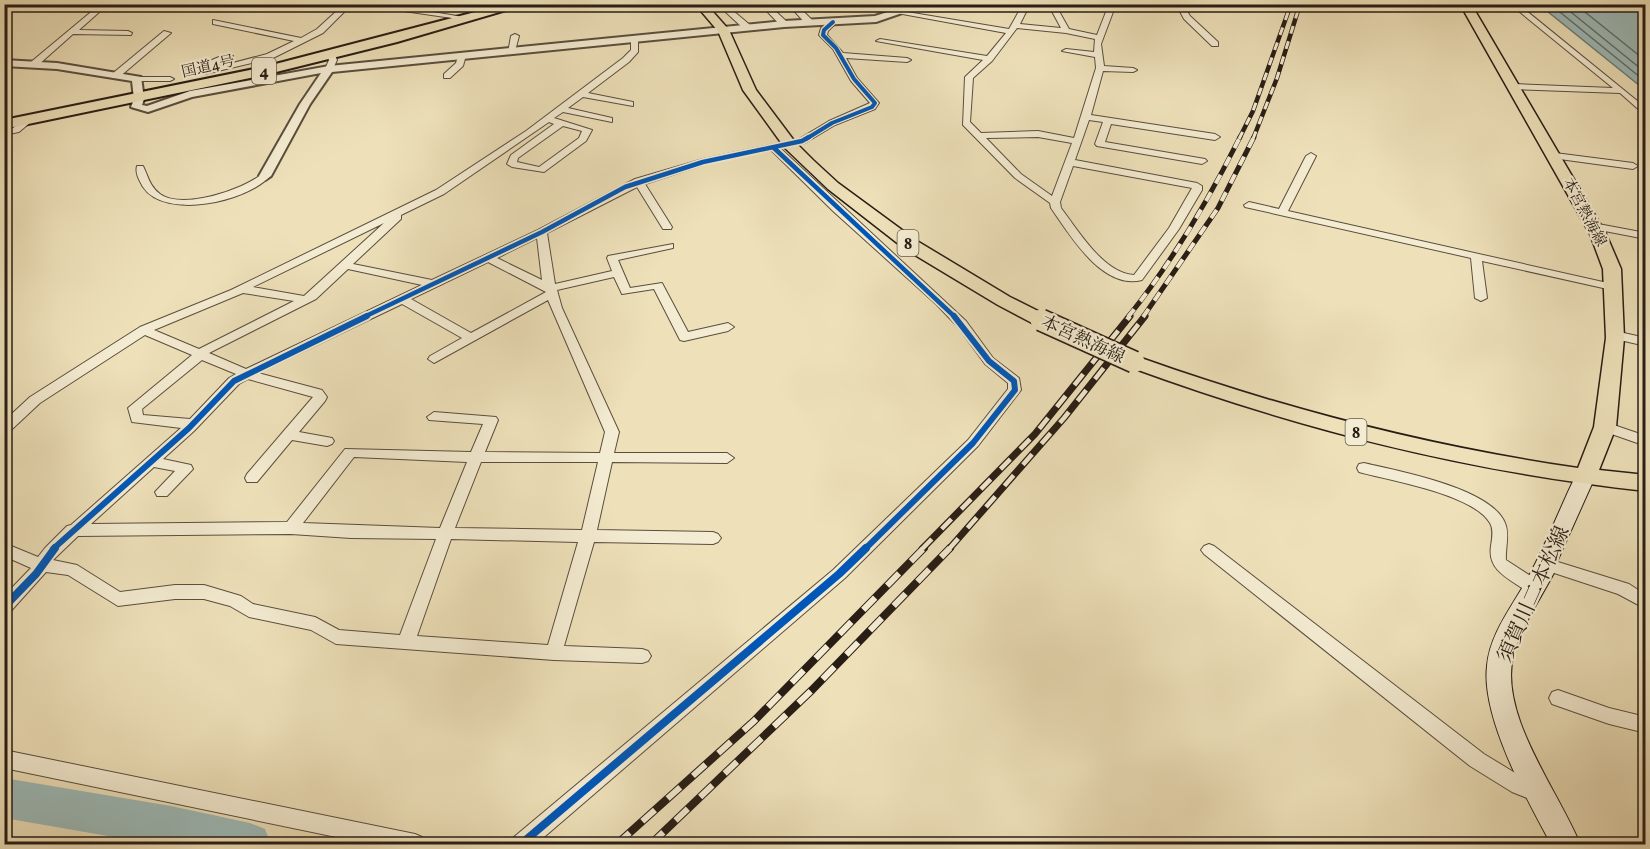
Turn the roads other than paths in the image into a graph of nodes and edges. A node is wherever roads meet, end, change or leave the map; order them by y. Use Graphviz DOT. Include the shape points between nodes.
graph roads {
  1 [pos="15,4"];
  2 [pos="98,4"];
  3 [pos="239,4"];
  4 [pos="500,4"];
  5 [pos="521,4"];
  6 [pos="700,4"];
  7 [pos="720,4"];
  8 [pos="763,4"];
  9 [pos="791,4"];
  10 [pos="924,4"];
  11 [pos="1027,4"];
  12 [pos="1051,4"];
  13 [pos="1113,4"];
  14 [pos="1179,4"];
  15 [pos="1465,4"];
  16 [pos="1513,4"];
  17 [pos="347,5"];
  18 [pos="4,8"];
  19 [pos="901,13"];
  20 [pos="316,15"];
  21 [pos="337,15"];
  22 [pos="459,16"];
  23 [pos="216,22"];
  24 [pos="809,22"];
  25 [pos="833,22"];
  26 [pos="784,24"];
  27 [pos="747,27"];
  28 [pos="1012,28"];
  29 [pos="723,30"];
  30 [pos="1066,31"];
  31 [pos="72,33"];
  32 [pos="129,33"];
  33 [pos="168,33"];
  34 [pos="515,36"];
  35 [pos="1099,38"];
  36 [pos="634,39"];
  37 [pos="301,40"];
  38 [pos="880,41"];
  39 [pos="1215,44"];
  40 [pos="511,51"];
  41 [pos="1066,51"];
  42 [pos="462,55"];
  43 [pos="840,55"];
  44 [pos="1100,55"];
  45 [pos="230,56"];
  46 [pos="989,59"];
  47 [pos="907,60"];
  48 [pos="330,62"];
  49 [pos="4,63"];
  50 [pos="34,64"];
  51 [pos="1100,68"];
  52 [pos="1133,70"];
  53 [pos="210,75"];
  54 [pos="115,76"];
  55 [pos="447,76"];
  56 [pos="170,79"];
  57 [pos="1514,87"];
  58 [pos="138,91"];
  59 [pos="1622,91"];
  60 [pos="582,94"];
  61 [pos="630,104"];
  62 [pos="561,109"];
  63 [pos="1646,113"];
  64 [pos="1086,117"];
  65 [pos="4,118"];
  66 [pos="548,119"];
  67 [pos="609,120"];
  68 [pos="1108,120"];
  69 [pos="28,121"];
  70 [pos="561,123"];
  71 [pos="4,125"];
  72 [pos="4,132"];
  73 [pos="979,136"];
  74 [pos="1215,137"];
  75 [pos="1077,141"];
  76 [pos="782,146"];
  77 [pos="1311,156"];
  78 [pos="1555,156"];
  79 [pos="1202,161"];
  80 [pos="1069,162"];
  81 [pos="1634,166"];
  82 [pos="140,168"];
  83 [pos="266,176"];
  84 [pos="638,182"];
  85 [pos="1055,202"];
  86 [pos="1249,205"];
  87 [pos="398,212"];
  88 [pos="1282,212"];
  89 [pos="1593,226"];
  90 [pos="667,228"];
  91 [pos="542,232"];
  92 [pos="1646,236"];
  93 [pos="669,246"];
  94 [pos="1476,257"];
  95 [pos="488,258"];
  96 [pos="347,266"];
  97 [pos="619,273"];
  98 [pos="433,284"];
  99 [pos="1612,287"];
  100 [pos="242,289"];
  101 [pos="551,291"];
  102 [pos="1481,298"];
  103 [pos="306,300"];
  104 [pos="404,300"];
  105 [pos="728,327"];
  106 [pos="144,330"];
  107 [pos="1615,335"];
  108 [pos="471,338"];
  109 [pos="1646,342"];
  110 [pos="201,353"];
  111 [pos="434,359"];
  112 [pos="246,374"];
  113 [pos="434,417"];
  114 [pos="193,424"];
  115 [pos="1605,427"];
  116 [pos="4,429"];
  117 [pos="291,435"];
  118 [pos="327,441"];
  119 [pos="1646,441"];
  120 [pos="476,457"];
  121 [pos="728,458"];
  122 [pos="606,459"];
  123 [pos="151,461"];
  124 [pos="1364,468"];
  125 [pos="1585,477"];
  126 [pos="252,478"];
  127 [pos="1646,483"];
  128 [pos="162,492"];
  129 [pos="291,528"];
  130 [pos="72,530"];
  131 [pos="446,532"];
  132 [pos="588,535"];
  133 [pos="713,538"];
  134 [pos="4,549"];
  135 [pos="1209,550"];
  136 [pos="40,565"];
  137 [pos="1539,576"];
  138 [pos="1646,603"];
  139 [pos="4,607"];
  140 [pos="406,642"];
  141 [pos="554,653"];
  142 [pos="642,656"];
  143 [pos="1558,698"];
  144 [pos="1646,725"];
  145 [pos="4,759"];
  146 [pos="1539,794"];
  147 [pos="414,844"];
  148 [pos="521,844"];
  149 [pos="1566,844"];
  1 -- 18 [label="street"];
  2 -- 31 [label="street" via="102,6"];
  3 -- 17 [label="street"];
  4 -- 22 [label="highway, 国道4号 / 4"];
  5 -- 48 [label="highway, 国道4号 / 4"];
  6 -- 29 [label="main road, 本宮熱海線 / 8"];
  7 -- 27 [label="street"];
  8 -- 26 [label="street"];
  9 -- 24 [label="street"];
  10 -- 19 [label="street"];
  11 -- 28 [label="street"];
  12 -- 30 [label="street"];
  13 -- 35 [label="street"];
  14 -- 39 [label="street"];
  15 -- 57 [label="main road, 本宮熱海線"];
  16 -- 59 [label="street"];
  17 -- 21 [label="street"];
  17 -- 22 [label="street"];
  19 -- 25 [label="street"];
  19 -- 28 [label="street"];
  20 -- 21 [label="street"];
  21 -- 37 [label="street" via="320,31"];
  22 -- 53 [label="highway, 国道4号 / 4"];
  23 -- 37 [label="street"];
  24 -- 25 [label="street"];
  24 -- 26 [label="street"];
  25 -- 43 [label="street" via="822,33"];
  26 -- 27 [label="street"];
  27 -- 29 [label="street"];
  28 -- 30 [label="street"];
  28 -- 46 [label="street"];
  29 -- 36 [label="street"];
  29 -- 76 [label="main road, 本宮熱海線 / 8" via="750,90"];
  30 -- 35 [label="street"];
  31 -- 32 [label="street"];
  31 -- 50 [label="street"];
  33 -- 54 [label="street"];
  34 -- 40 [label="street"];
  35 -- 44 [label="street"];
  36 -- 40 [label="street"];
  36 -- 60 [label="street" via="635,50 626,60"];
  37 -- 53 [label="street" via="270,56"];
  38 -- 46 [label="street"];
  40 -- 42 [label="street"];
  41 -- 44 [label="street"];
  42 -- 48 [label="street"];
  42 -- 55 [label="street" via="460,64"];
  43 -- 47 [label="street"];
  43 -- 76 [label="street" via="875,105 806,139"];
  44 -- 51 [label="street"];
  45 -- 53 [label="street" via="208,65"];
  46 -- 73 [label="street" via="968,82 966,123"];
  48 -- 58 [label="highway, 国道4号 / 4"];
  48 -- 83 [label="street"];
  49 -- 50 [label="street"];
  50 -- 54 [label="street"];
  51 -- 52 [label="street"];
  51 -- 64 [label="street"];
  53 -- 58 [label="highway, 国道4号 / 4"];
  54 -- 58 [label="street"];
  56 -- 58 [label="street" via="157,75"];
  57 -- 59 [label="street"];
  57 -- 78 [label="main road, 本宮熱海線"];
  58 -- 65 [label="highway, 国道4号 / 4"];
  58 -- 69 [label="highway, 国道4号 / 4"];
  59 -- 63 [label="street"];
  60 -- 61 [label="street"];
  60 -- 62 [label="street"];
  62 -- 66 [label="street"];
  62 -- 67 [label="street"];
  64 -- 68 [label="street"];
  64 -- 75 [label="street"];
  66 -- 70 [label="street"];
  66 -- 87 [label="street" via="480,168"];
  68 -- 74 [label="street"];
  68 -- 79 [label="street" via="1100,144"];
  69 -- 71 [label="highway, 国道4号 / 4"];
  69 -- 72 [label="street"];
  70 -- 70 [label="street" via="586,130 583,139 542,170 512,164 514,157"];
  73 -- 75 [label="street" via="1038,134"];
  73 -- 85 [label="street" via="1018,176"];
  75 -- 80 [label="street"];
  76 -- 84 [label="street" via="703,162"];
  76 -- 125 [label="main road, 本宮熱海線 / 8, bridge" via="950,270 1041,320 1134,362 1239,399 1411,446"];
  76 -- 148 [label="street" via="837,209 948,309 989,361 1014,381 1015,390 973,443 839,574"];
  77 -- 88 [label="street"];
  78 -- 81 [label="street"];
  78 -- 89 [label="main road, 本宮熱海線"];
  80 -- 85 [label="street"];
  80 -- 85 [label="street" via="1191,184 1197,190 1139,278 1132,280 1085,247"];
  82 -- 83 [label="street" via="151,190 160,198 175,200 226,197 251,188"];
  84 -- 90 [label="street"];
  84 -- 91 [label="street"];
  86 -- 88 [label="street"];
  87 -- 96 [label="street" via="392,223"];
  87 -- 100 [label="street"];
  88 -- 94 [label="street"];
  89 -- 92 [label="street"];
  89 -- 99 [label="main road, 本宮熱海線" via="1608,256"];
  91 -- 95 [label="street"];
  91 -- 101 [label="street"];
  93 -- 97 [label="street" via="612,258"];
  94 -- 99 [label="street"];
  94 -- 102 [label="street"];
  95 -- 98 [label="street"];
  95 -- 101 [label="street"];
  96 -- 98 [label="street"];
  96 -- 103 [label="street"];
  97 -- 101 [label="street"];
  97 -- 105 [label="street" via="626,292 658,285 684,337"];
  98 -- 104 [label="street"];
  99 -- 107 [label="main road, 本宮熱海線"];
  100 -- 103 [label="street"];
  100 -- 106 [label="street"];
  101 -- 108 [label="street"];
  101 -- 122 [label="street" via="612,432"];
  103 -- 110 [label="street"];
  104 -- 108 [label="street"];
  104 -- 112 [label="street"];
  106 -- 110 [label="street"];
  106 -- 116 [label="street" via="35,400"];
  107 -- 109 [label="street"];
  107 -- 115 [label="main road, 本宮熱海線"];
  108 -- 111 [label="street"];
  110 -- 112 [label="street"];
  110 -- 114 [label="street" via="135,408 137,419"];
  112 -- 114 [label="street" via="234,381"];
  112 -- 117 [label="street" via="318,393 318,401"];
  113 -- 120 [label="street" via="491,420"];
  114 -- 123 [label="street"];
  115 -- 119 [label="street"];
  115 -- 125 [label="main road, 本宮熱海線"];
  117 -- 118 [label="street"];
  117 -- 126 [label="street"];
  120 -- 122 [label="street"];
  120 -- 129 [label="street" via="350,452"];
  120 -- 131 [label="street"];
  121 -- 122 [label="street"];
  122 -- 132 [label="street"];
  123 -- 128 [label="street" via="186,469"];
  123 -- 130 [label="street"];
  124 -- 137 [label="street" via="1441,488 1484,508 1498,524 1499,563"];
  125 -- 127 [label="main road, 本宮熱海線 / 8"];
  125 -- 137 [label="main road, 須賀川二本松線"];
  129 -- 130 [label="street"];
  129 -- 131 [label="street"];
  130 -- 136 [label="street"];
  131 -- 132 [label="street"];
  131 -- 140 [label="street"];
  132 -- 133 [label="street"];
  132 -- 141 [label="street"];
  134 -- 136 [label="street"];
  135 -- 146 [label="street" via="1477,760"];
  136 -- 139 [label="street"];
  136 -- 140 [label="street" via="71,569 118,599 204,592 235,601 249,610 315,624 336,637"];
  137 -- 138 [label="street" via="1623,589"];
  137 -- 146 [label="main road, 須賀川二本松線" via="1507,642 1499,665 1499,687 1510,725"];
  140 -- 141 [label="street"];
  141 -- 142 [label="street"];
  143 -- 144 [label="street"];
  145 -- 147 [label="street"];
  146 -- 149 [label="main road, 須賀川二本松線"];
}
